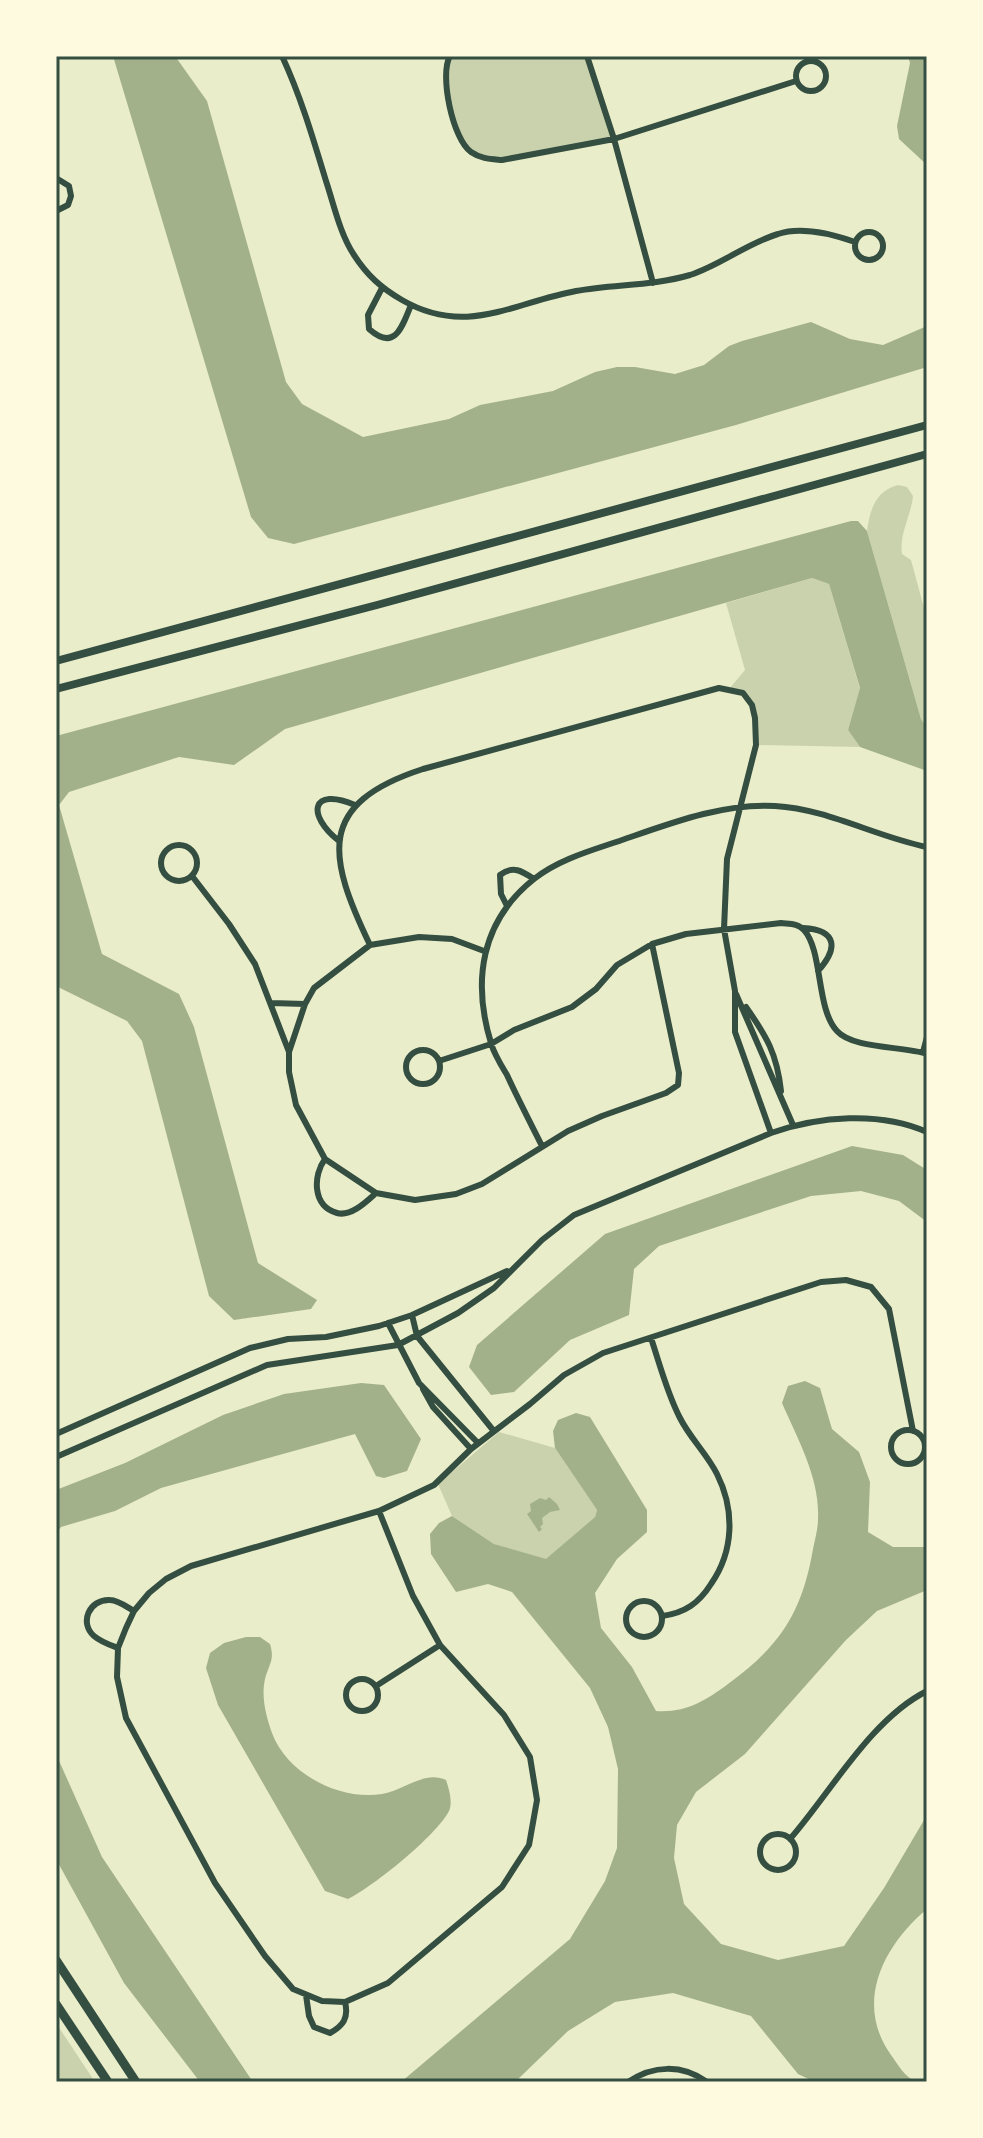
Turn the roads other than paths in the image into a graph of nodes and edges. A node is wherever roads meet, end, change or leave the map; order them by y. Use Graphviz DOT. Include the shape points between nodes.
graph roads {
  1 [pos="282,56"];
  2 [pos="450,56"];
  3 [pos="587,56"];
  4 [pos="796,81"];
  5 [pos="614,139"];
  6 [pos="56,178"];
  7 [pos="56,211"];
  8 [pos="855,242"];
  9 [pos="653,283"];
  10 [pos="382,288"];
  11 [pos="411,305"];
  12 [pos="927,425"];
  13 [pos="927,454"];
  14 [pos="56,661"];
  15 [pos="56,689"];
  16 [pos="355,805"];
  17 [pos="740,808"];
  18 [pos="339,841"];
  19 [pos="927,847"];
  20 [pos="192,876"];
  21 [pos="534,879"];
  22 [pos="507,906"];
  23 [pos="803,928"];
  24 [pos="724,929"];
  25 [pos="652,944"];
  26 [pos="370,945"];
  27 [pos="484,951"];
  28 [pos="818,971"];
  29 [pos="735,991"];
  30 [pos="271,1003"];
  31 [pos="305,1004"];
  32 [pos="927,1037"];
  33 [pos="491,1044"];
  34 [pos="289,1052"];
  35 [pos="925,1053"];
  36 [pos="439,1061"];
  37 [pos="793,1125"];
  38 [pos="927,1132"];
  39 [pos="771,1133"];
  40 [pos="542,1146"];
  41 [pos="325,1159"];
  42 [pos="376,1193"];
  43 [pos="510,1270"];
  44 [pos="412,1315"];
  45 [pos="388,1323"];
  46 [pos="417,1336"];
  47 [pos="651,1338"];
  48 [pos="398,1345"];
  49 [pos="419,1383"];
  50 [pos="493,1430"];
  51 [pos="913,1431"];
  52 [pos="56,1434"];
  53 [pos="478,1443"];
  54 [pos="471,1449"];
  55 [pos="56,1457"];
  56 [pos="379,1511"];
  57 [pos="134,1611"];
  58 [pos="662,1616"];
  59 [pos="440,1645"];
  60 [pos="118,1648"];
  61 [pos="376,1686"];
  62 [pos="927,1691"];
  63 [pos="790,1839"];
  64 [pos="56,1960"];
  65 [pos="306,1995"];
  66 [pos="345,2002"];
  67 [pos="56,2004"];
  68 [pos="108,2082"];
  69 [pos="136,2082"];
  70 [pos="628,2082"];
  71 [pos="707,2082"];
  1 -- 10 [label="street" via="352,253"];
  2 -- 5 [label="street" via="444,78 447,95 469,151 502,160"];
  3 -- 5 [label="street"];
  4 -- 4 [label="street" via="802,89 818,90 825,72 815,62 806,62 798,67"];
  4 -- 5 [label="street"];
  5 -- 9 [label="street"];
  6 -- 7 [label="street" via="69,186 71,196 68,205"];
  8 -- 8 [label="street" via="857,254 865,259 873,260 883,250 876,233 866,232"];
  8 -- 9 [label="street" via="833,235 780,233 702,270"];
  9 -- 11 [label="street" via="577,291 485,316 452,318"];
  10 -- 11 [label="street"];
  10 -- 11 [label="street" via="368,315 369,329 379,338 399,333"];
  12 -- 14 [label="street"];
  13 -- 15 [label="street"];
  16 -- 17 [label="street" via="394,778 730,688 743,693 755,718 756,745"];
  16 -- 18 [label="street"];
  16 -- 18 [label="street" via="327,798 316,812 324,829"];
  17 -- 19 [label="street" via="809,811"];
  17 -- 21 [label="street" via="653,829 562,862"];
  17 -- 24 [label="street" via="727,859"];
  18 -- 26 [label="street" via="342,879"];
  20 -- 20 [label="street" via="197,860 192,850 182,845 167,850 162,867 169,877 181,881"];
  20 -- 30 [label="street" via="255,964"];
  21 -- 22 [label="street"];
  21 -- 22 [label="street" via="518,869 500,875"];
  22 -- 27 [label="street"];
  23 -- 24 [label="street" via="781,923"];
  23 -- 28 [label="street"];
  23 -- 28 [label="street" via="818,929 833,946"];
  24 -- 25 [label="street"];
  24 -- 29 [label="street"];
  25 -- 33 [label="street" via="617,965 572,1007"];
  25 -- 40 [label="street" via="678,1085"];
  26 -- 27 [label="street" via="419,937 452,939"];
  26 -- 31 [label="street" via="314,988"];
  27 -- 33 [label="street" via="480,989"];
  28 -- 35 [label="street" via="834,1029 847,1039"];
  29 -- 37 [label="street" via="779,1064 782,1100"];
  29 -- 39 [label="street" via="735,1032"];
  30 -- 31 [label="street"];
  30 -- 34 [label="street"];
  31 -- 34 [label="street"];
  32 -- 35 [label="street"];
  33 -- 36 [label="street"];
  33 -- 40 [label="street"];
  34 -- 41 [label="street" via="296,1105"];
  36 -- 36 [label="street" via="427,1050 415,1051 406,1072 425,1084 436,1078"];
  37 -- 38 [label="street" via="878,1120"];
  37 -- 39 [label="street"];
  39 -- 43 [label="street" via="574,1215"];
  40 -- 42 [label="street" via="456,1194 415,1200"];
  41 -- 42 [label="street"];
  41 -- 42 [label="street" via="315,1183 326,1205 337,1213 361,1206"];
  43 -- 44 [label="street"];
  43 -- 46 [label="street" via="494,1288"];
  44 -- 45 [label="street"];
  44 -- 46 [label="street"];
  45 -- 48 [label="street"];
  45 -- 52 [label="street" via="250,1348"];
  46 -- 48 [label="street"];
  46 -- 50 [label="street"];
  47 -- 50 [label="street" via="603,1353 564,1375"];
  47 -- 51 [label="street" via="821,1282 846,1280 871,1287 889,1309"];
  47 -- 58 [label="street" via="672,1401 717,1474 728,1508 730,1541 717,1576 694,1605"];
  48 -- 49 [label="street"];
  48 -- 55 [label="street" via="267,1365"];
  49 -- 53 [label="street"];
  49 -- 54 [label="street"];
  50 -- 53 [label="street"];
  51 -- 51 [label="street" via="898,1434 892,1443 893,1453 904,1463 916,1462 924,1454 922,1437"];
  53 -- 54 [label="street"];
  54 -- 56 [label="street" via="434,1485"];
  56 -- 57 [label="street" via="191,1566 166,1579"];
  56 -- 59 [label="street" via="413,1596"];
  57 -- 60 [label="street"];
  57 -- 60 [label="street" via="110,1600 97,1602 86,1618 92,1635"];
  58 -- 58 [label="street" via="656,1605 644,1601 632,1605 626,1622 636,1635 647,1637 658,1632"];
  59 -- 61 [label="street"];
  59 -- 66 [label="street" via="504,1715 530,1757 537,1800 529,1845 502,1887 388,1983"];
  60 -- 65 [label="street" via="117,1677 126,1718 215,1883 265,1956 293,1989"];
  61 -- 61 [label="street" via="354,1681 346,1694 349,1703 357,1710 373,1706"];
  62 -- 63 [label="street" via="874,1734"];
  63 -- 63 [label="street" via="779,1834 764,1840 760,1851 766,1866 789,1866 795,1856"];
  64 -- 69 [label="main road"];
  65 -- 66 [label="street"];
  65 -- 66 [label="street" via="314,2027 330,2033 346,2019"];
  67 -- 68 [label="main road"];
  70 -- 71 [label="street" via="645,2070 669,2068"];
}
